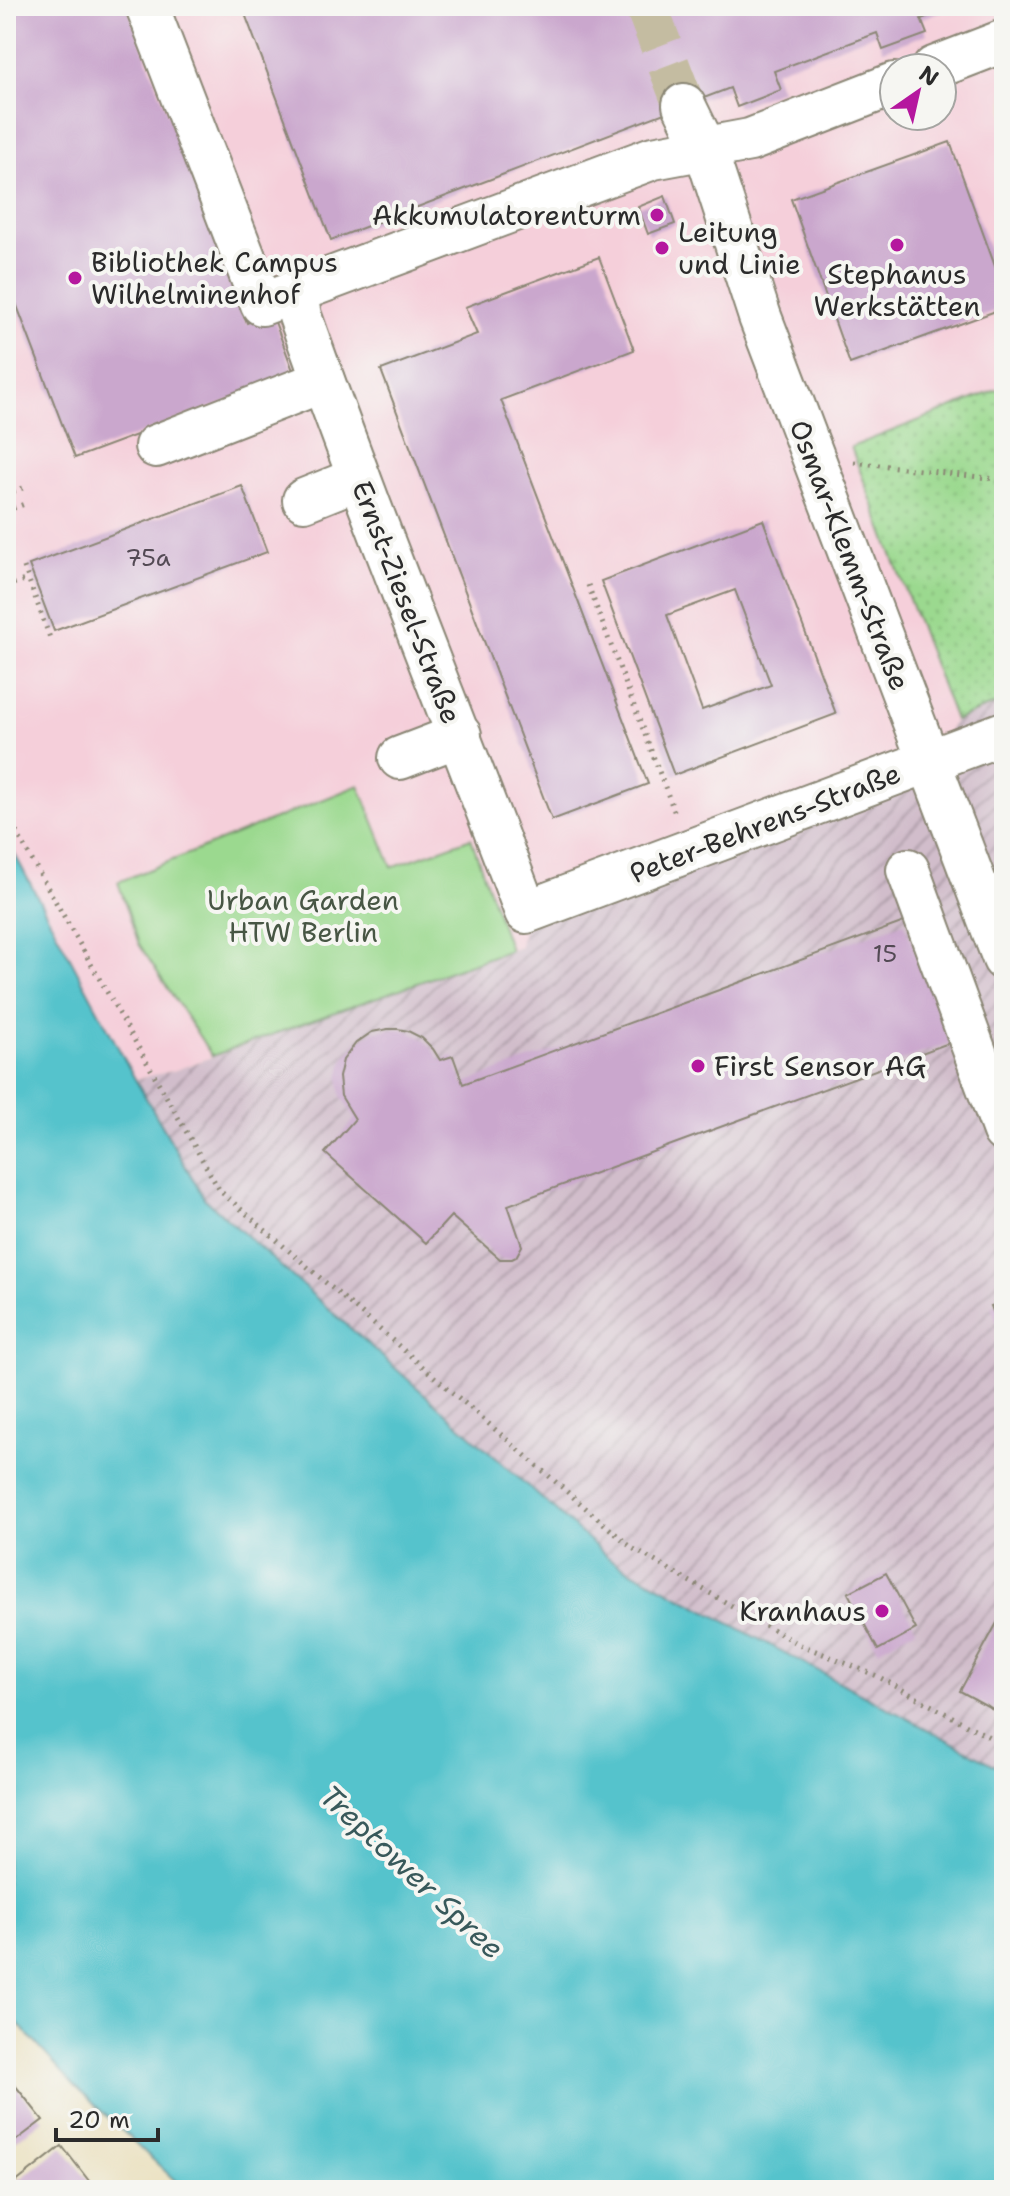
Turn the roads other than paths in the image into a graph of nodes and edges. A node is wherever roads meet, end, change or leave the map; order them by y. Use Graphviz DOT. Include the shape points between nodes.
graph roads {
  1 [pos="147,6"];
  2 [pos="1004,41"];
  3 [pos="958,59"];
  4 [pos="878,90"];
  5 [pos="684,105"];
  6 [pos="705,148"];
  7 [pos="295,290"];
  8 [pos="323,381"];
  9 [pos="156,446"];
  10 [pos="359,478"];
  11 [pos="304,500"];
  12 [pos="1004,733"];
  13 [pos="460,735"];
  14 [pos="400,758"];
  15 [pos="929,762"];
  16 [pos="908,870"];
  17 [pos="526,912"];
  18 [pos="1004,959"];
  19 [pos="1004,1131"];
  1 -- 7 [label="street" via="262,304"];
  2 -- 3 [label="street"];
  4 -- 6 [label="street" via="750,140"];
  5 -- 6 [label="street, Osmar-Klemm-Straße"];
  6 -- 7 [label="street" via="653,158"];
  6 -- 15 [label="street, Osmar-Klemm-Straße" via="760,317"];
  7 -- 8 [label="street, Ernst-Ziesel-Straße"];
  8 -- 9 [label="street"];
  8 -- 10 [label="street, Ernst-Ziesel-Straße"];
  10 -- 11 [label="street"];
  10 -- 13 [label="street, Ernst-Ziesel-Straße"];
  12 -- 15 [label="street, Peter-Behrens-Straße"];
  13 -- 14 [label="street"];
  13 -- 17 [label="street, Ernst-Ziesel-Straße"];
  15 -- 17 [label="street, Peter-Behrens-Straße"];
  15 -- 18 [label="street, Osmar-Klemm-Straße"];
  16 -- 19 [label="street"];
}
